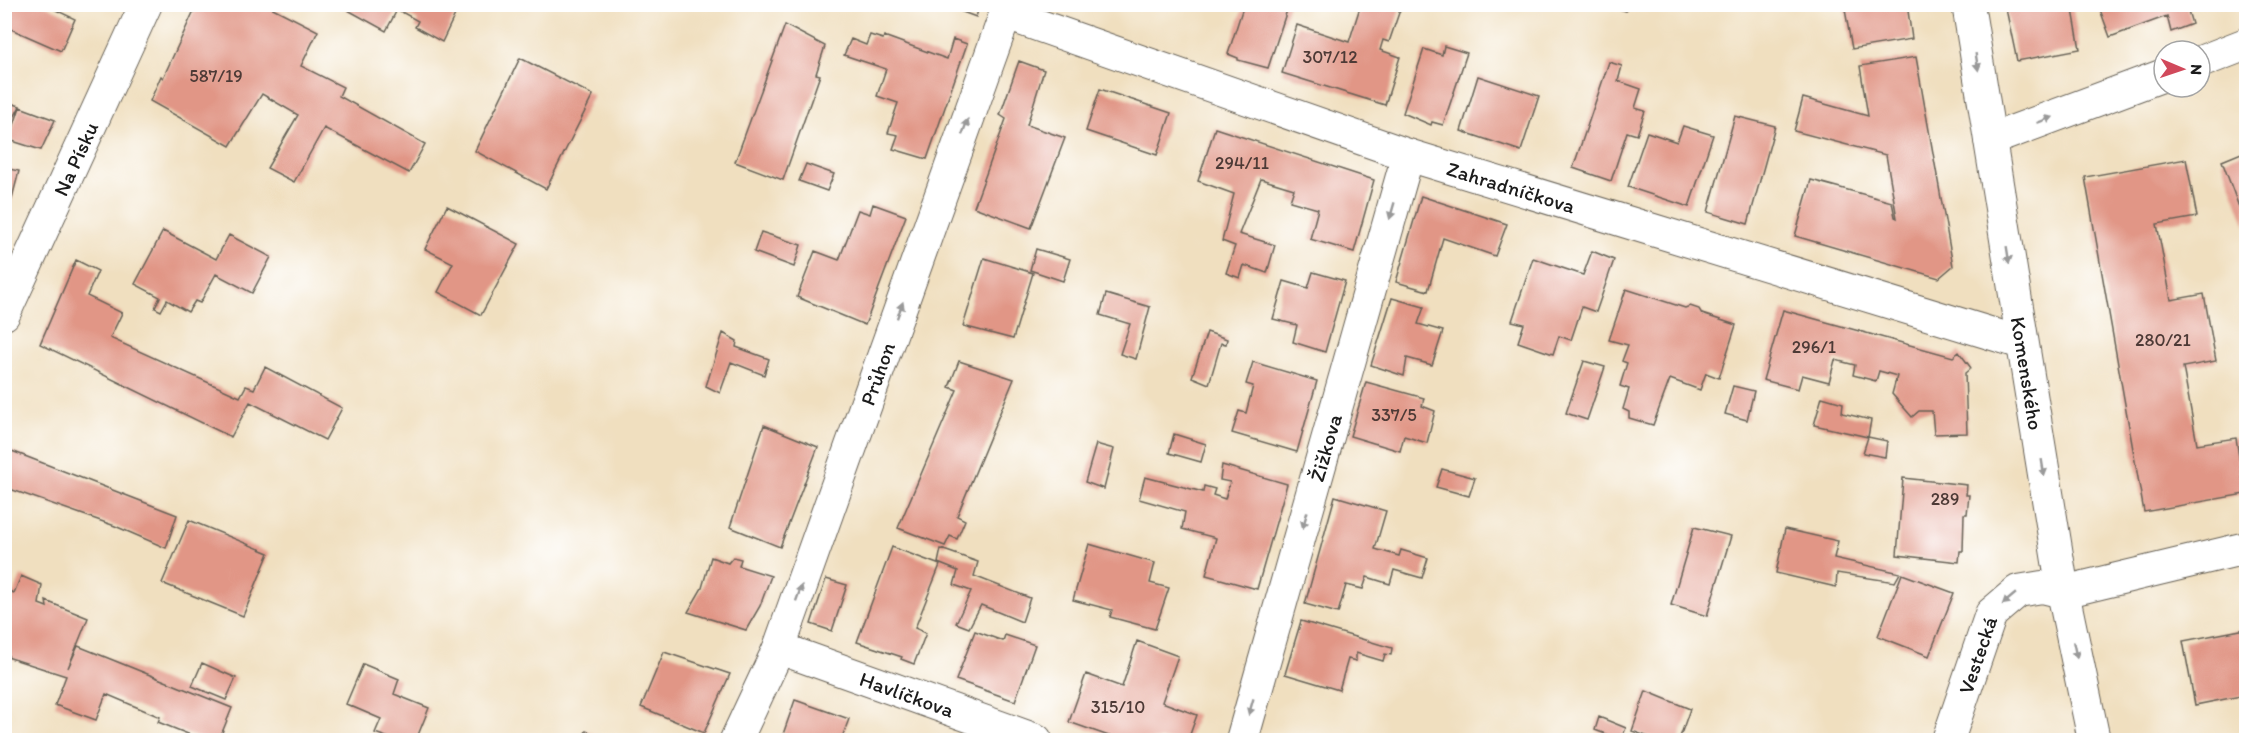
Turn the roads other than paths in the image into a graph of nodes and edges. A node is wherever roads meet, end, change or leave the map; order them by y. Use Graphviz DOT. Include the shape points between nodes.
graph roads {
  1 [pos="146,4"];
  2 [pos="1968,4"];
  3 [pos="1007,9"];
  4 [pos="2247,44"];
  5 [pos="2212,57"];
  6 [pos="2152,79"];
  7 [pos="1990,140"];
  8 [pos="1408,155"];
  9 [pos="4,314"];
  10 [pos="2022,343"];
  11 [pos="2247,548"];
  12 [pos="2063,592"];
  13 [pos="779,648"];
  14 [pos="736,741"];
  15 [pos="1036,741"];
  16 [pos="1242,741"];
  17 [pos="1948,741"];
  18 [pos="2094,741"];
  1 -- 9 [label="street, Na Písku"];
  2 -- 7 [label="street, Komenského, one-way"];
  3 -- 8 [label="street, Zahradníčkova"];
  13 -- 3 [label="street, Průhon, one-way"];
  4 -- 5 [label="street"];
  7 -- 6 [label="street, one-way"];
  7 -- 10 [label="street, Komenského, one-way"];
  8 -- 10 [label="street, Zahradníčkova"];
  8 -- 16 [label="street, Žižkova, one-way"];
  10 -- 12 [label="street, Komenského, one-way"];
  11 -- 12 [label="street"];
  12 -- 17 [label="street, Vestecká, one-way" via="2042,587 2018,591 1990,614"];
  12 -- 18 [label="street, Komenského, one-way"];
  13 -- 14 [label="street, Průhon"];
  13 -- 15 [label="street, Havlíčkova"];
}
